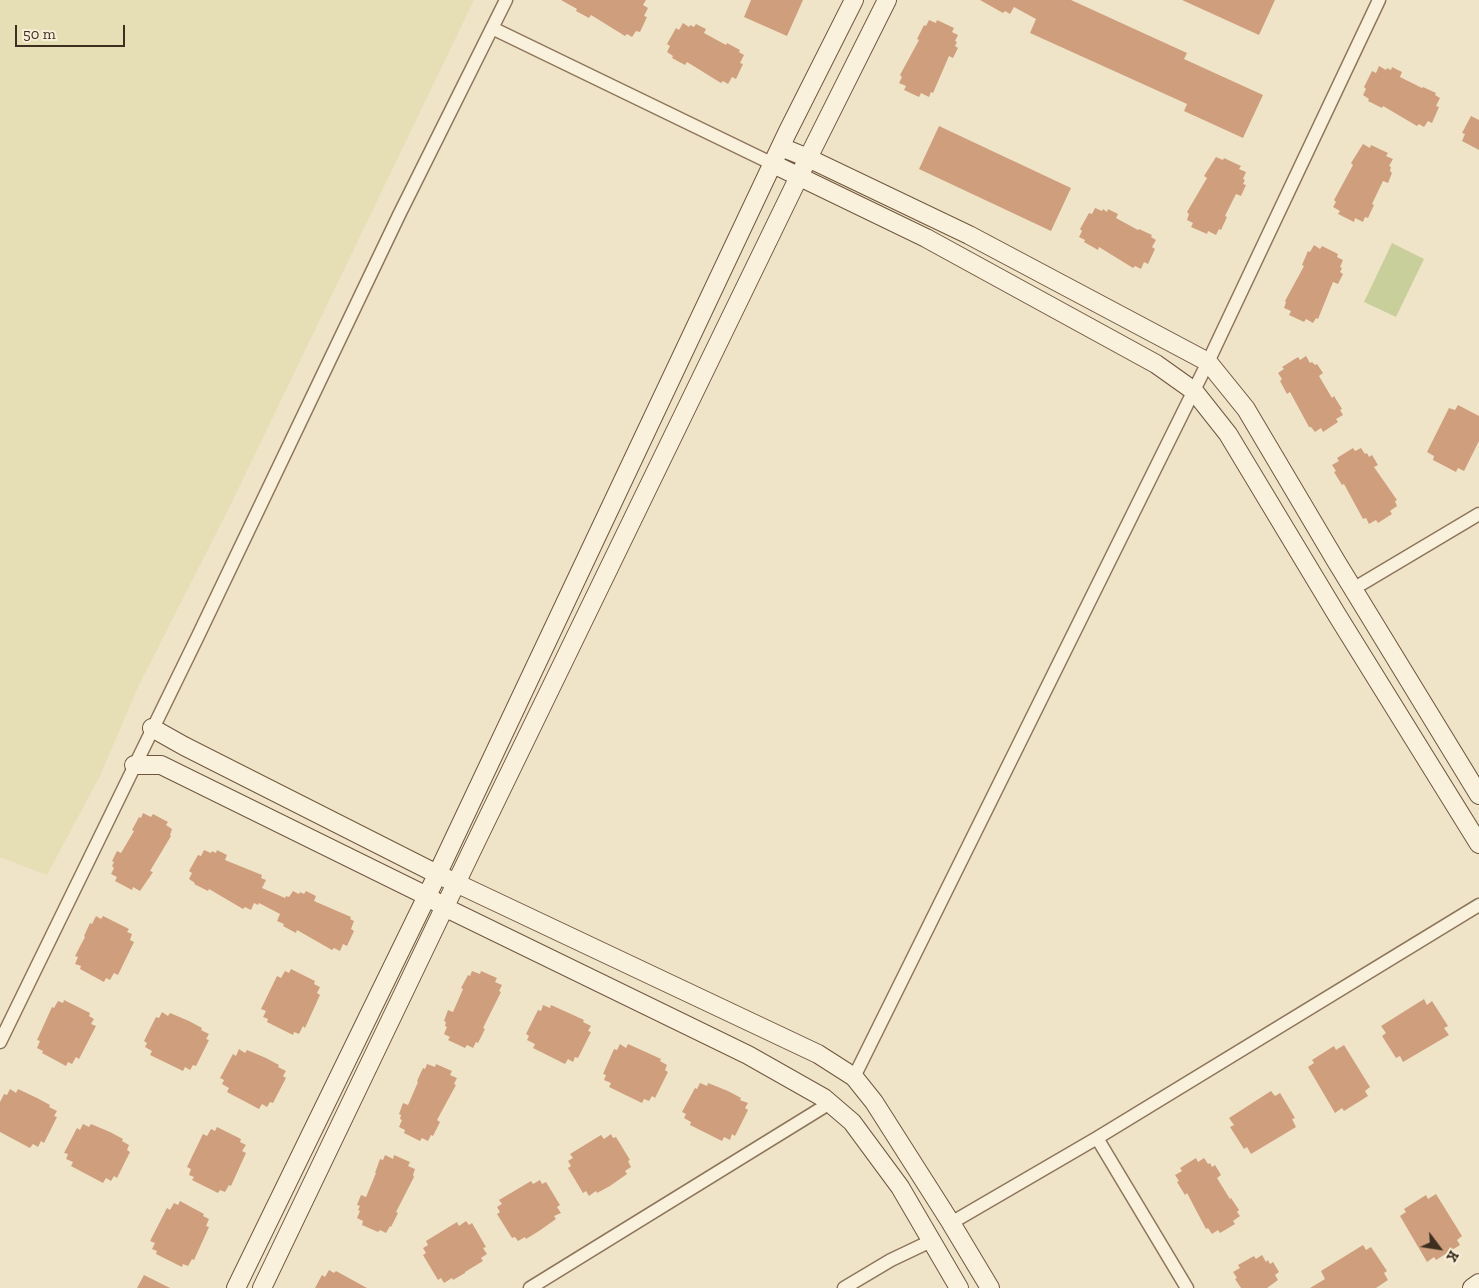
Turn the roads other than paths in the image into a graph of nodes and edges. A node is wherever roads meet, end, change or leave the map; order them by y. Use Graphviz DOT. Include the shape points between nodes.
graph roads {
  1 [pos="506,0"];
  2 [pos="854,0"];
  3 [pos="887,0"];
  4 [pos="1379,0"];
  5 [pos="492,28"];
  6 [pos="781,147"];
  7 [pos="808,158"];
  8 [pos="773,164"];
  9 [pos="799,177"];
  10 [pos="1208,362"];
  11 [pos="1194,391"];
  12 [pos="1479,514"];
  13 [pos="1353,589"];
  14 [pos="152,728"];
  15 [pos="134,765"];
  16 [pos="1479,795"];
  17 [pos="1479,844"];
  18 [pos="437,874"];
  19 [pos="456,882"];
  20 [pos="427,896"];
  21 [pos="1479,905"];
  22 [pos="444,908"];
  23 [pos="0,1042"];
  24 [pos="854,1077"];
  25 [pos="830,1103"];
  26 [pos="1097,1138"];
  27 [pos="951,1223"];
  28 [pos="932,1241"];
  29 [pos="1479,1283"];
  30 [pos="236,1288"];
  31 [pos="262,1288"];
  32 [pos="530,1288"];
  33 [pos="844,1288"];
  34 [pos="959,1288"];
  35 [pos="990,1288"];
  36 [pos="1187,1288"];
  37 [pos="1472,1288"];
  1 -- 5 [label="street"];
  2 -- 6 [label="main road"];
  3 -- 7 [label="main road"];
  4 -- 10 [label="street"];
  5 -- 8 [label="street"];
  5 -- 14 [label="street"];
  6 -- 7 [label="main road"];
  6 -- 8 [label="main road"];
  7 -- 9 [label="main road"];
  7 -- 10 [label="main road" via="969,235"];
  8 -- 9 [label="main road"];
  8 -- 18 [label="main road"];
  9 -- 11 [label="main road" via="926,238 1156,364"];
  9 -- 19 [label="main road"];
  10 -- 11 [label="street"];
  10 -- 13 [label="main road" via="1246,409"];
  11 -- 17 [label="main road" via="1228,434"];
  11 -- 24 [label="street"];
  12 -- 13 [label="street"];
  13 -- 16 [label="main road"];
  14 -- 15 [label="street"];
  14 -- 18 [label="main road"];
  15 -- 20 [label="main road" via="161,765"];
  15 -- 23 [label="street"];
  18 -- 19 [label="main road"];
  18 -- 20 [label="main road"];
  19 -- 22 [label="main road"];
  19 -- 24 [label="main road" via="818,1054"];
  20 -- 22 [label="main road"];
  20 -- 30 [label="main road"];
  21 -- 26 [label="street"];
  22 -- 25 [label="main road" via="748,1055"];
  22 -- 31 [label="main road"];
  24 -- 27 [label="main road" via="874,1102"];
  25 -- 28 [label="main road" via="852,1122 900,1187"];
  25 -- 32 [label="street"];
  26 -- 27 [label="street"];
  26 -- 36 [label="street"];
  27 -- 35 [label="main road"];
  28 -- 33 [label="street" via="891,1260"];
  28 -- 34 [label="main road"];
  29 -- 37 [label="main road"];
}
